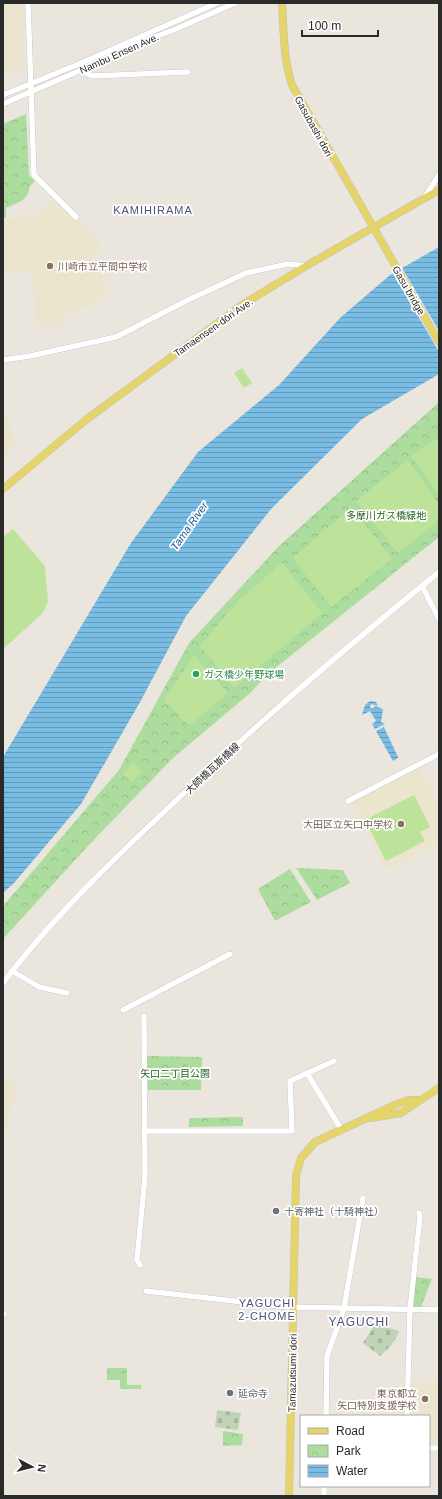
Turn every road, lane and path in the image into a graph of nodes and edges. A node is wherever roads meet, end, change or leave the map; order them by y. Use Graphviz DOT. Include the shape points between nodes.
graph roads {
  1 [pos="28,3"];
  2 [pos="217,3"];
  3 [pos="235,3"];
  4 [pos="282,3"];
  5 [pos="81,70"];
  6 [pos="188,72"];
  7 [pos="30,84"];
  8 [pos="30,92"];
  9 [pos="3,95"];
  10 [pos="3,104"];
  11 [pos="439,175"];
  12 [pos="439,190"];
  13 [pos="424,199"];
  14 [pos="76,217"];
  15 [pos="373,228"];
  16 [pos="379,238"];
  17 [pos="306,266"];
  18 [pos="439,342"];
  19 [pos="3,360"];
  20 [pos="3,489"];
  21 [pos="439,572"];
  22 [pos="422,586"];
  23 [pos="439,619"];
  24 [pos="439,754"];
  25 [pos="348,801"];
  26 [pos="230,954"];
  27 [pos="12,971"];
  28 [pos="3,983"];
  29 [pos="67,993"];
  30 [pos="122,1010"];
  31 [pos="144,1016"];
  32 [pos="334,1061"];
  33 [pos="308,1073"];
  34 [pos="439,1088"];
  35 [pos="341,1129"];
  36 [pos="144,1132"];
  37 [pos="364,1198"];
  38 [pos="418,1213"];
  39 [pos="140,1265"];
  40 [pos="146,1291"];
  41 [pos="293,1307"];
  42 [pos="344,1308"];
  43 [pos="410,1309"];
  44 [pos="439,1310"];
  45 [pos="326,1415"];
  46 [pos="407,1415"];
  47 [pos="289,1496"];
  1 -- 7 [label="street"];
  2 -- 7 [label="street, Nambu Ensen Ave."];
  3 -- 5 [label="street, Nambu Ensen Ave." via="131,46"];
  4 -- 15 [label="main road, Gasubashi dori" via="286,69 292,85"];
  5 -- 6 [label="street" via="92,76"];
  5 -- 8 [label="street, Nambu Ensen Ave."];
  7 -- 8 [label="street"];
  7 -- 9 [label="street, Nambu Ensen Ave."];
  8 -- 10 [label="street, Nambu Ensen Ave."];
  8 -- 14 [label="street" via="34,175"];
  11 -- 13 [label="street"];
  12 -- 13 [label="main road, Tamaensen-dōri Ave."];
  13 -- 15 [label="main road, Tamaensen-dōri Ave."];
  15 -- 16 [label="main road, Gasubashi dori"];
  15 -- 17 [label="main road, Tamaensen-dōri Ave."];
  16 -- 18 [label="main road, Gasu bridge"];
  17 -- 19 [label="street" via="288,264 246,273 116,337"];
  17 -- 20 [label="main road, Tamaensen-dōri Ave." via="242,305 196,338 87,419"];
  21 -- 22 [label="street, 大師橋瓦斯橋線"];
  22 -- 23 [label="street"];
  22 -- 27 [label="street, 大師橋瓦斯橋線" via="293,694 131,842 78,896"];
  24 -- 25 [label="street"];
  26 -- 30 [label="street"];
  27 -- 28 [label="street, 大師橋瓦斯橋線"];
  27 -- 29 [label="street" via="39,987"];
  31 -- 36 [label="street"];
  32 -- 33 [label="street"];
  33 -- 35 [label="street"];
  33 -- 36 [label="street" via="290,1081 292,1131"];
  34 -- 35 [label="main road, Tamazutsumi dori" via="419,1100 397,1104"];
  35 -- 41 [label="main road, Tamazutsumi dori" via="311,1145 298,1167"];
  36 -- 39 [label="street" via="145,1176 137,1260"];
  37 -- 42 [label="street"];
  38 -- 43 [label="street" via="420,1217"];
  40 -- 41 [label="street"];
  41 -- 42 [label="street"];
  41 -- 47 [label="main road, Tamazutsumi dori"];
  42 -- 43 [label="street"];
  42 -- 45 [label="street" via="327,1356"];
  43 -- 44 [label="street"];
  43 -- 46 [label="street"];
}
